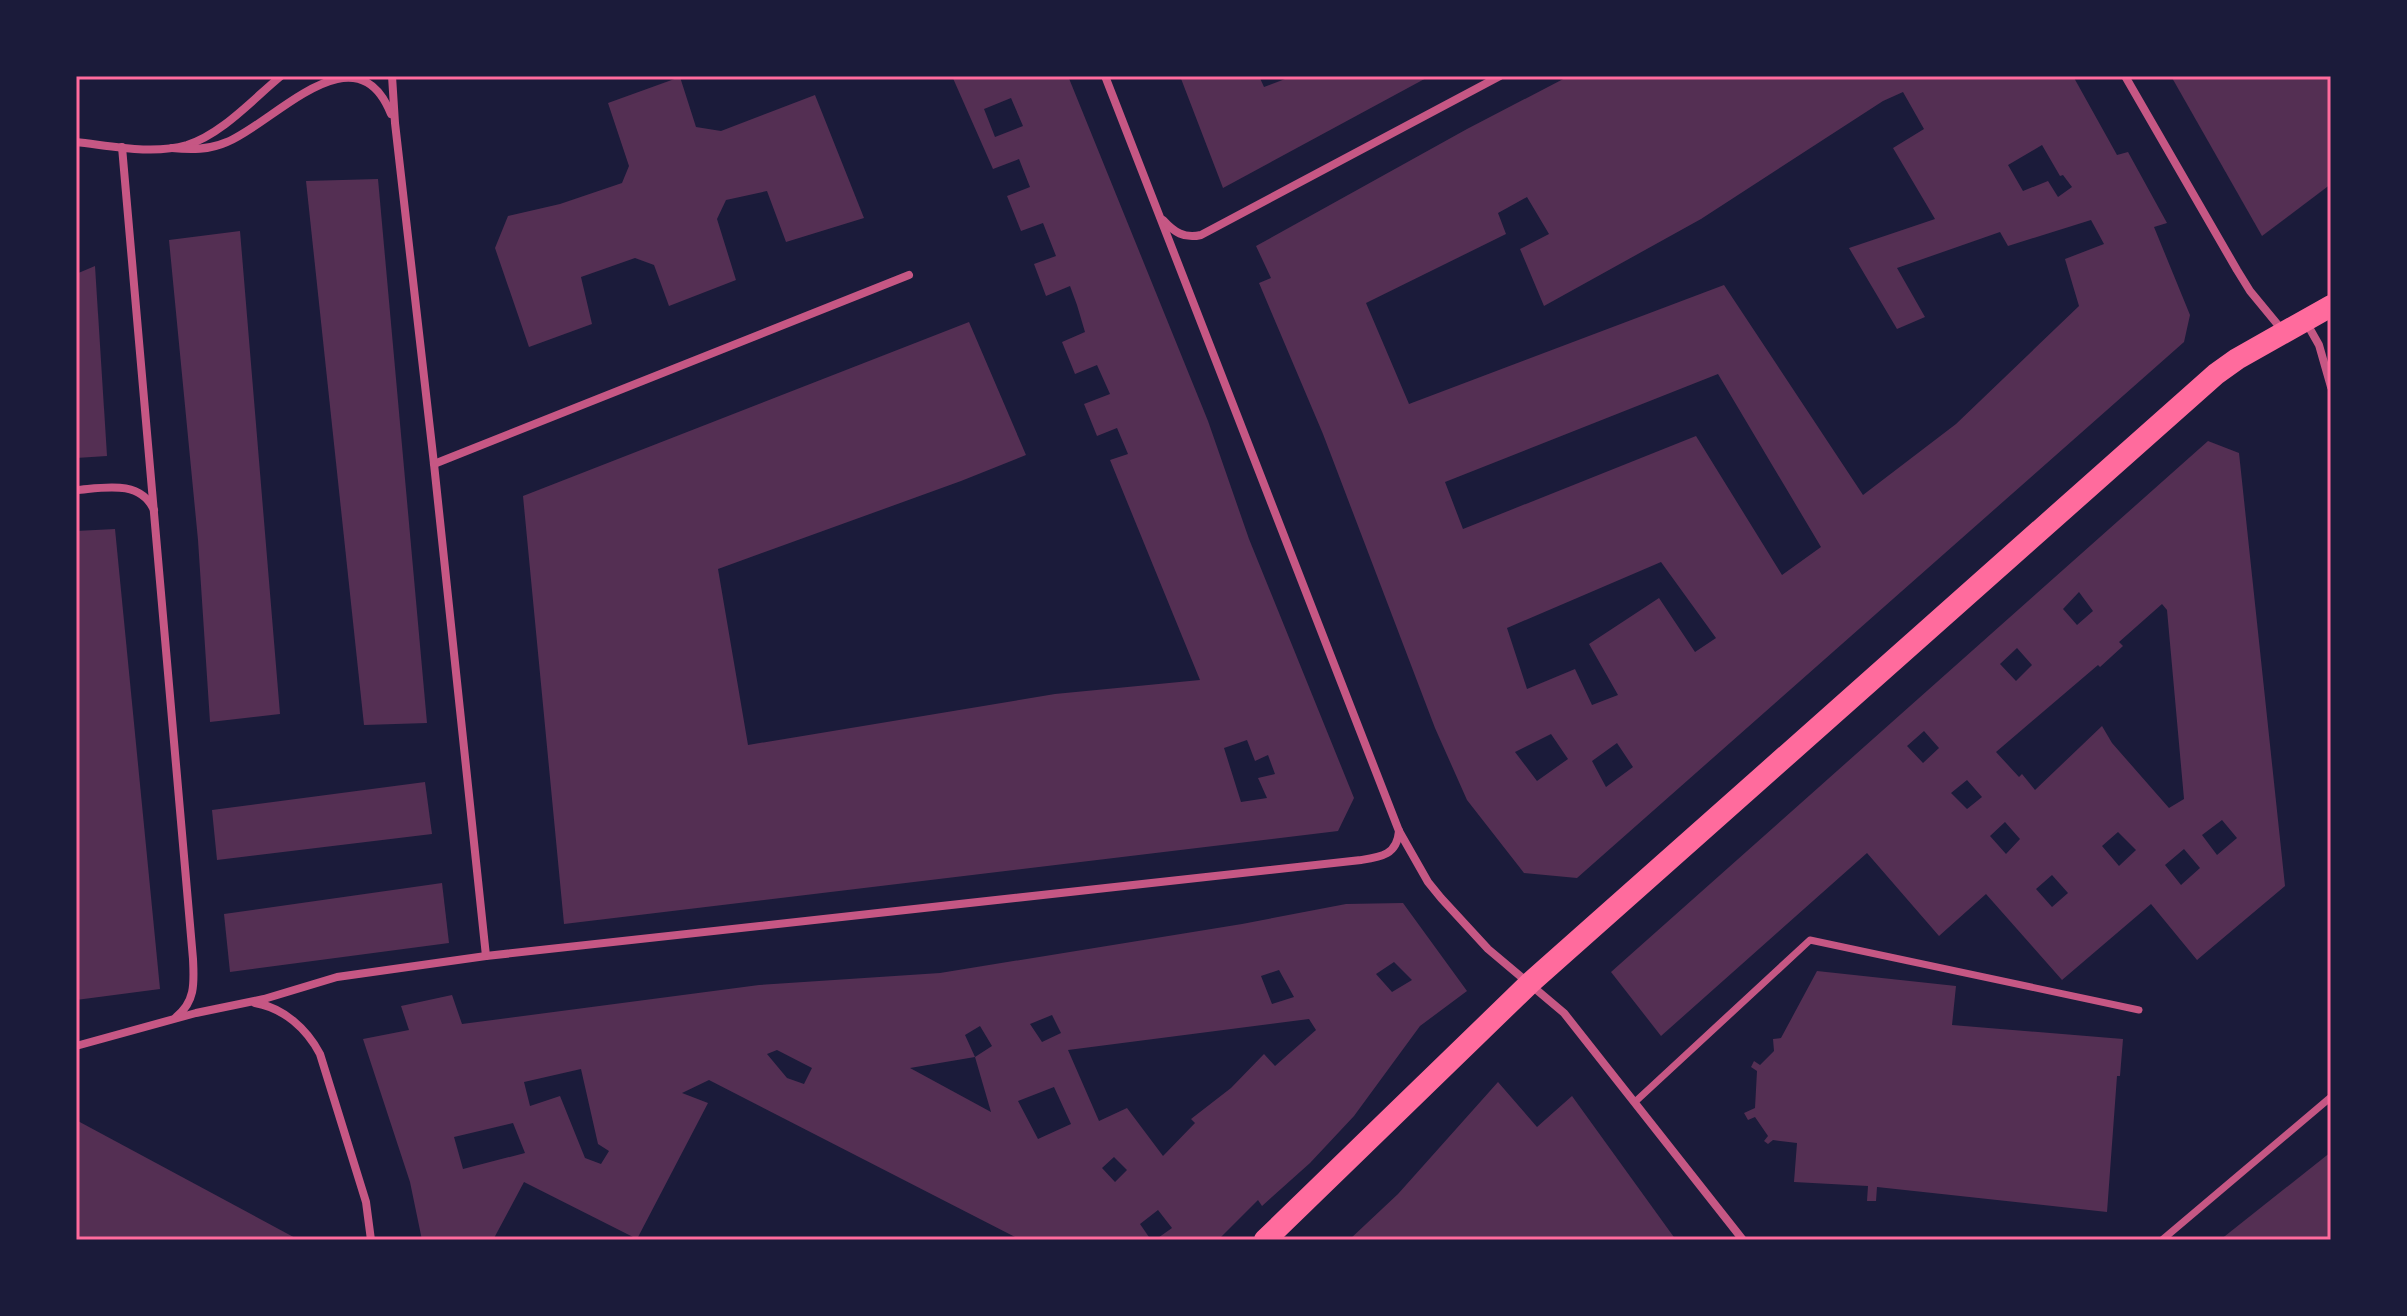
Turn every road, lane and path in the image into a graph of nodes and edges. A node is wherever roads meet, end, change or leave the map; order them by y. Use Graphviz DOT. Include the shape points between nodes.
graph roads {
  1 [pos="281,76"];
  2 [pos="392,76"];
  3 [pos="1105,76"];
  4 [pos="1500,76"];
  5 [pos="2125,76"];
  6 [pos="395,123"];
  7 [pos="76,142"];
  8 [pos="122,147"];
  9 [pos="172,148"];
  10 [pos="1159,215"];
  11 [pos="909,275"];
  12 [pos="2331,306"];
  13 [pos="2306,321"];
  14 [pos="2284,332"];
  15 [pos="2331,387"];
  16 [pos="434,464"];
  17 [pos="76,490"];
  18 [pos="155,514"];
  19 [pos="1399,831"];
  20 [pos="486,956"];
  21 [pos="1530,983"];
  22 [pos="248,1002"];
  23 [pos="2139,1010"];
  24 [pos="174,1019"];
  25 [pos="76,1046"];
  26 [pos="2331,1097"];
  27 [pos="1636,1101"];
  28 [pos="371,1240"];
  29 [pos="1265,1240"];
  30 [pos="1743,1240"];
  31 [pos="2162,1240"];
  1 -- 9 [label="street" via="207,135"];
  2 -- 6 [label="street"];
  3 -- 10 [label="street"];
  4 -- 10 [label="street" via="1201,235 1180,235"];
  5 -- 14 [label="street" via="2243,280"];
  6 -- 9 [label="street" via="371,86 360,79 338,78 307,89 227,142 192,150"];
  6 -- 16 [label="street"];
  7 -- 8 [label="street"];
  8 -- 9 [label="street"];
  8 -- 18 [label="street"];
  10 -- 19 [label="street"];
  11 -- 16 [label="street"];
  12 -- 13 [label="highway"];
  13 -- 14 [label="highway"];
  13 -- 15 [label="street"];
  14 -- 21 [label="highway" via="2216,374"];
  16 -- 20 [label="street"];
  17 -- 18 [label="street" via="129,488 147,498"];
  18 -- 24 [label="street" via="194,982 190,1002"];
  19 -- 20 [label="street" via="1389,853 1361,860"];
  19 -- 21 [label="street" via="1448,907"];
  20 -- 22 [label="street" via="337,977"];
  21 -- 27 [label="street" via="1564,1013"];
  21 -- 29 [label="highway"];
  22 -- 24 [label="street"];
  22 -- 28 [label="street" via="283,1013 320,1054 366,1202"];
  23 -- 27 [label="street" via="1810,940"];
  24 -- 25 [label="street"];
  26 -- 31 [label="street"];
  27 -- 30 [label="street"];
}
